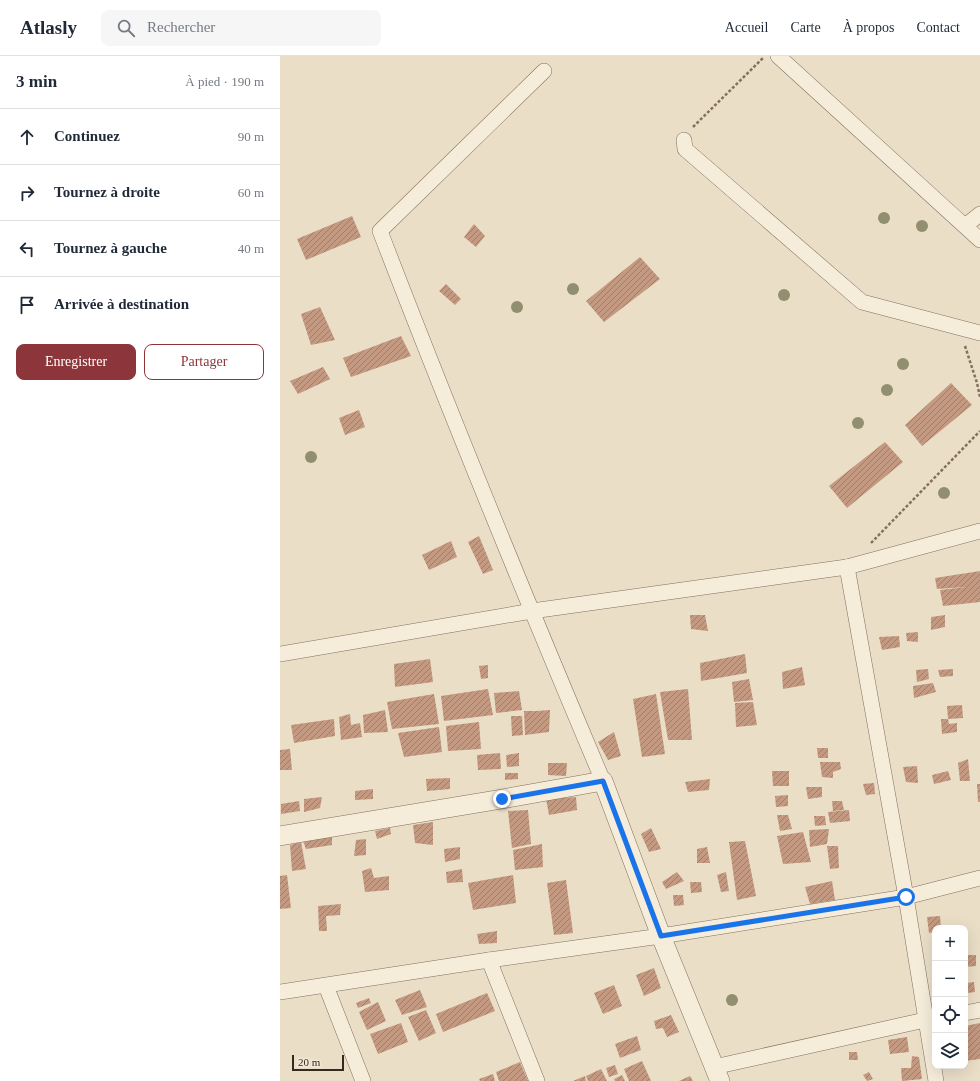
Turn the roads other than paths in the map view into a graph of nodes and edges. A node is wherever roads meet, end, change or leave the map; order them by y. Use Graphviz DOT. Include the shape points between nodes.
graph roads {
  1 [pos="778,56"];
  2 [pos="544,71"];
  3 [pos="684,140"];
  4 [pos="980,214"];
  5 [pos="965,226"];
  6 [pos="980,240"];
  7 [pos="980,333"];
  8 [pos="980,531"];
  9 [pos="847,568"];
  10 [pos="532,611"];
  11 [pos="280,654"];
  12 [pos="603,781"];
  13 [pos="280,836"];
  14 [pos="980,878"];
  15 [pos="906,897"];
  16 [pos="661,936"];
  17 [pos="489,960"];
  18 [pos="326,986"];
  19 [pos="280,992"];
  20 [pos="980,1010"];
  21 [pos="968,1012"];
  22 [pos="930,1018"];
  23 [pos="717,1074"];
  24 [pos="363,1081"];
  25 [pos="537,1081"];
  26 [pos="936,1081"];
  1 -- 5 [label="street"];
  2 -- 10 [label="street" via="380,231"];
  3 -- 7 [label="street" via="685,149 862,302"];
  4 -- 5 [label="street"];
  5 -- 6 [label="street"];
  8 -- 9 [label="street"];
  9 -- 10 [label="street"];
  9 -- 15 [label="street"];
  10 -- 11 [label="street"];
  10 -- 12 [label="street"];
  12 -- 13 [label="street"];
  12 -- 16 [label="street"];
  14 -- 15 [label="street"];
  15 -- 16 [label="street"];
  15 -- 22 [label="street"];
  16 -- 17 [label="street"];
  16 -- 23 [label="street"];
  17 -- 18 [label="street"];
  17 -- 25 [label="street"];
  18 -- 19 [label="street"];
  18 -- 24 [label="street"];
  20 -- 21 [label="street"];
  22 -- 23 [label="street"];
  22 -- 26 [label="street"];
}
